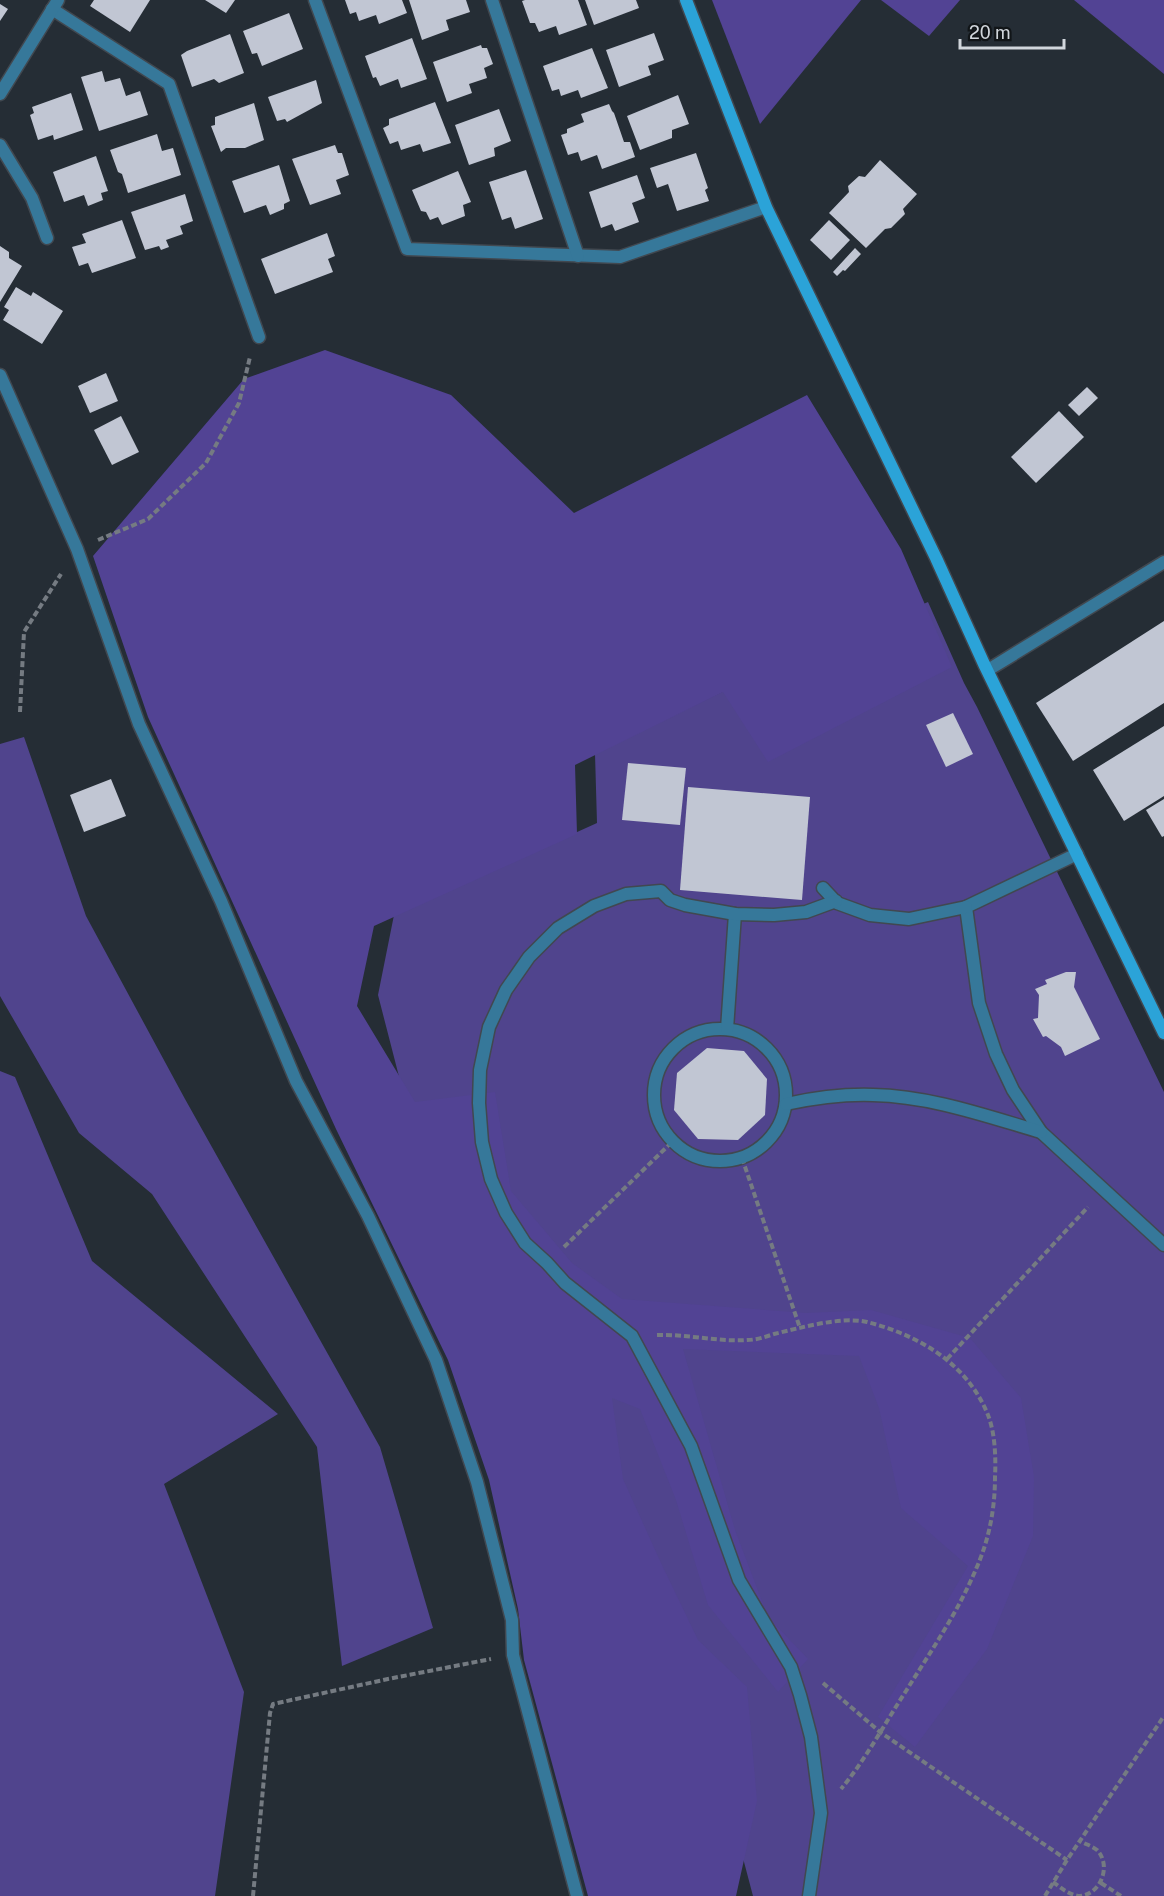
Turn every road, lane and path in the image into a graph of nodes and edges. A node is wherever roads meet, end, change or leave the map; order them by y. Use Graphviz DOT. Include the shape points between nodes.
graph roads {
  1 [pos="315,0"];
  2 [pos="492,0"];
  3 [pos="686,0"];
  4 [pos="55,4"];
  5 [pos="0,94"];
  6 [pos="0,146"];
  7 [pos="766,207"];
  8 [pos="47,238"];
  9 [pos="578,256"];
  10 [pos="259,337"];
  11 [pos="0,375"];
  12 [pos="77,549"];
  13 [pos="1164,562"];
  14 [pos="988,670"];
  15 [pos="20,712"];
  16 [pos="1077,854"];
  17 [pos="823,888"];
  18 [pos="836,902"];
  19 [pos="966,907"];
  20 [pos="735,914"];
  21 [pos="727,1029"];
  22 [pos="1164,1034"];
  23 [pos="786,1104"];
  24 [pos="1041,1132"];
  25 [pos="673,1141"];
  26 [pos="742,1158"];
  27 [pos="1105,1189"];
  28 [pos="1164,1245"];
  29 [pos="547,1263"];
  30 [pos="800,1328"];
  31 [pos="632,1336"];
  32 [pos="947,1359"];
  33 [pos="513,1656"];
  34 [pos="790,1667"];
  35 [pos="1164,1716"];
  36 [pos="880,1732"];
  37 [pos="821,1813"];
  38 [pos="1080,1841"];
  39 [pos="1067,1860"];
  40 [pos="1053,1882"];
  41 [pos="1101,1883"];
  42 [pos="253,1896"];
  43 [pos="577,1896"];
  44 [pos="808,1896"];
  45 [pos="1045,1896"];
  46 [pos="1121,1896"];
  1 -- 9 [label="street" via="407,249"];
  2 -- 9 [label="street"];
  3 -- 7 [label="street"];
  4 -- 5 [label="street"];
  4 -- 10 [label="street" via="169,84"];
  6 -- 8 [label="street" via="32,198"];
  7 -- 9 [label="street" via="620,257"];
  7 -- 14 [label="street"];
  10 -- 12 [label="path" via="249,359 239,403 207,463 148,519"];
  11 -- 12 [label="street"];
  12 -- 15 [label="path" via="24,632"];
  12 -- 33 [label="street" via="139,724 221,901 296,1081 368,1216 436,1360 480,1493 512,1620"];
  13 -- 14 [label="street"];
  14 -- 16 [label="street"];
  16 -- 19 [label="street"];
  16 -- 22 [label="street"];
  17 -- 18 [label="street"];
  18 -- 19 [label="street" via="870,915 909,919"];
  18 -- 20 [label="street" via="806,912"];
  19 -- 24 [label="street" via="979,1004 1013,1090"];
  20 -- 21 [label="street"];
  20 -- 29 [label="street" via="670,900 662,891 626,894 594,906 558,928 529,957 506,990 489,1027 480,1070 482,1142 491,1179 506,1213 525,1243"];
  21 -- 23 [label="street" via="748,1035 767,1047 780,1066 787,1087"];
  21 -- 25 [label="street" via="705,1030 685,1039 669,1053 658,1071 653,1092 656,1113"];
  23 -- 24 [label="street" via="832,1097 885,1096 961,1109"];
  23 -- 26 [label="street" via="777,1130 762,1147"];
  24 -- 27 [label="street"];
  25 -- 26 [label="street" via="699,1158 720,1162"];
  25 -- 29 [label="path"];
  26 -- 30 [label="path"];
  27 -- 28 [label="street"];
  27 -- 32 [label="path"];
  29 -- 31 [label="street" via="565,1283"];
  30 -- 31 [label="path" via="749,1340"];
  30 -- 32 [label="path" via="864,1321 909,1335"];
  31 -- 34 [label="street" via="691,1446 739,1580"];
  32 -- 36 [label="path" via="972,1386 988,1415 996,1466 995,1503 976,1570 951,1619"];
  33 -- 42 [label="path" via="273,1704"];
  33 -- 43 [label="street"];
  34 -- 36 [label="path" via="821,1682"];
  34 -- 37 [label="street" via="811,1737"];
  35 -- 38 [label="path"];
  36 -- 37 [label="path"];
  36 -- 39 [label="path"];
  37 -- 44 [label="street"];
  38 -- 39 [label="path"];
  38 -- 41 [label="path" via="1098,1851 1104,1863"];
  39 -- 40 [label="path"];
  40 -- 41 [label="path" via="1080,1896 1091,1894"];
  40 -- 45 [label="path"];
  41 -- 46 [label="path"];
}
